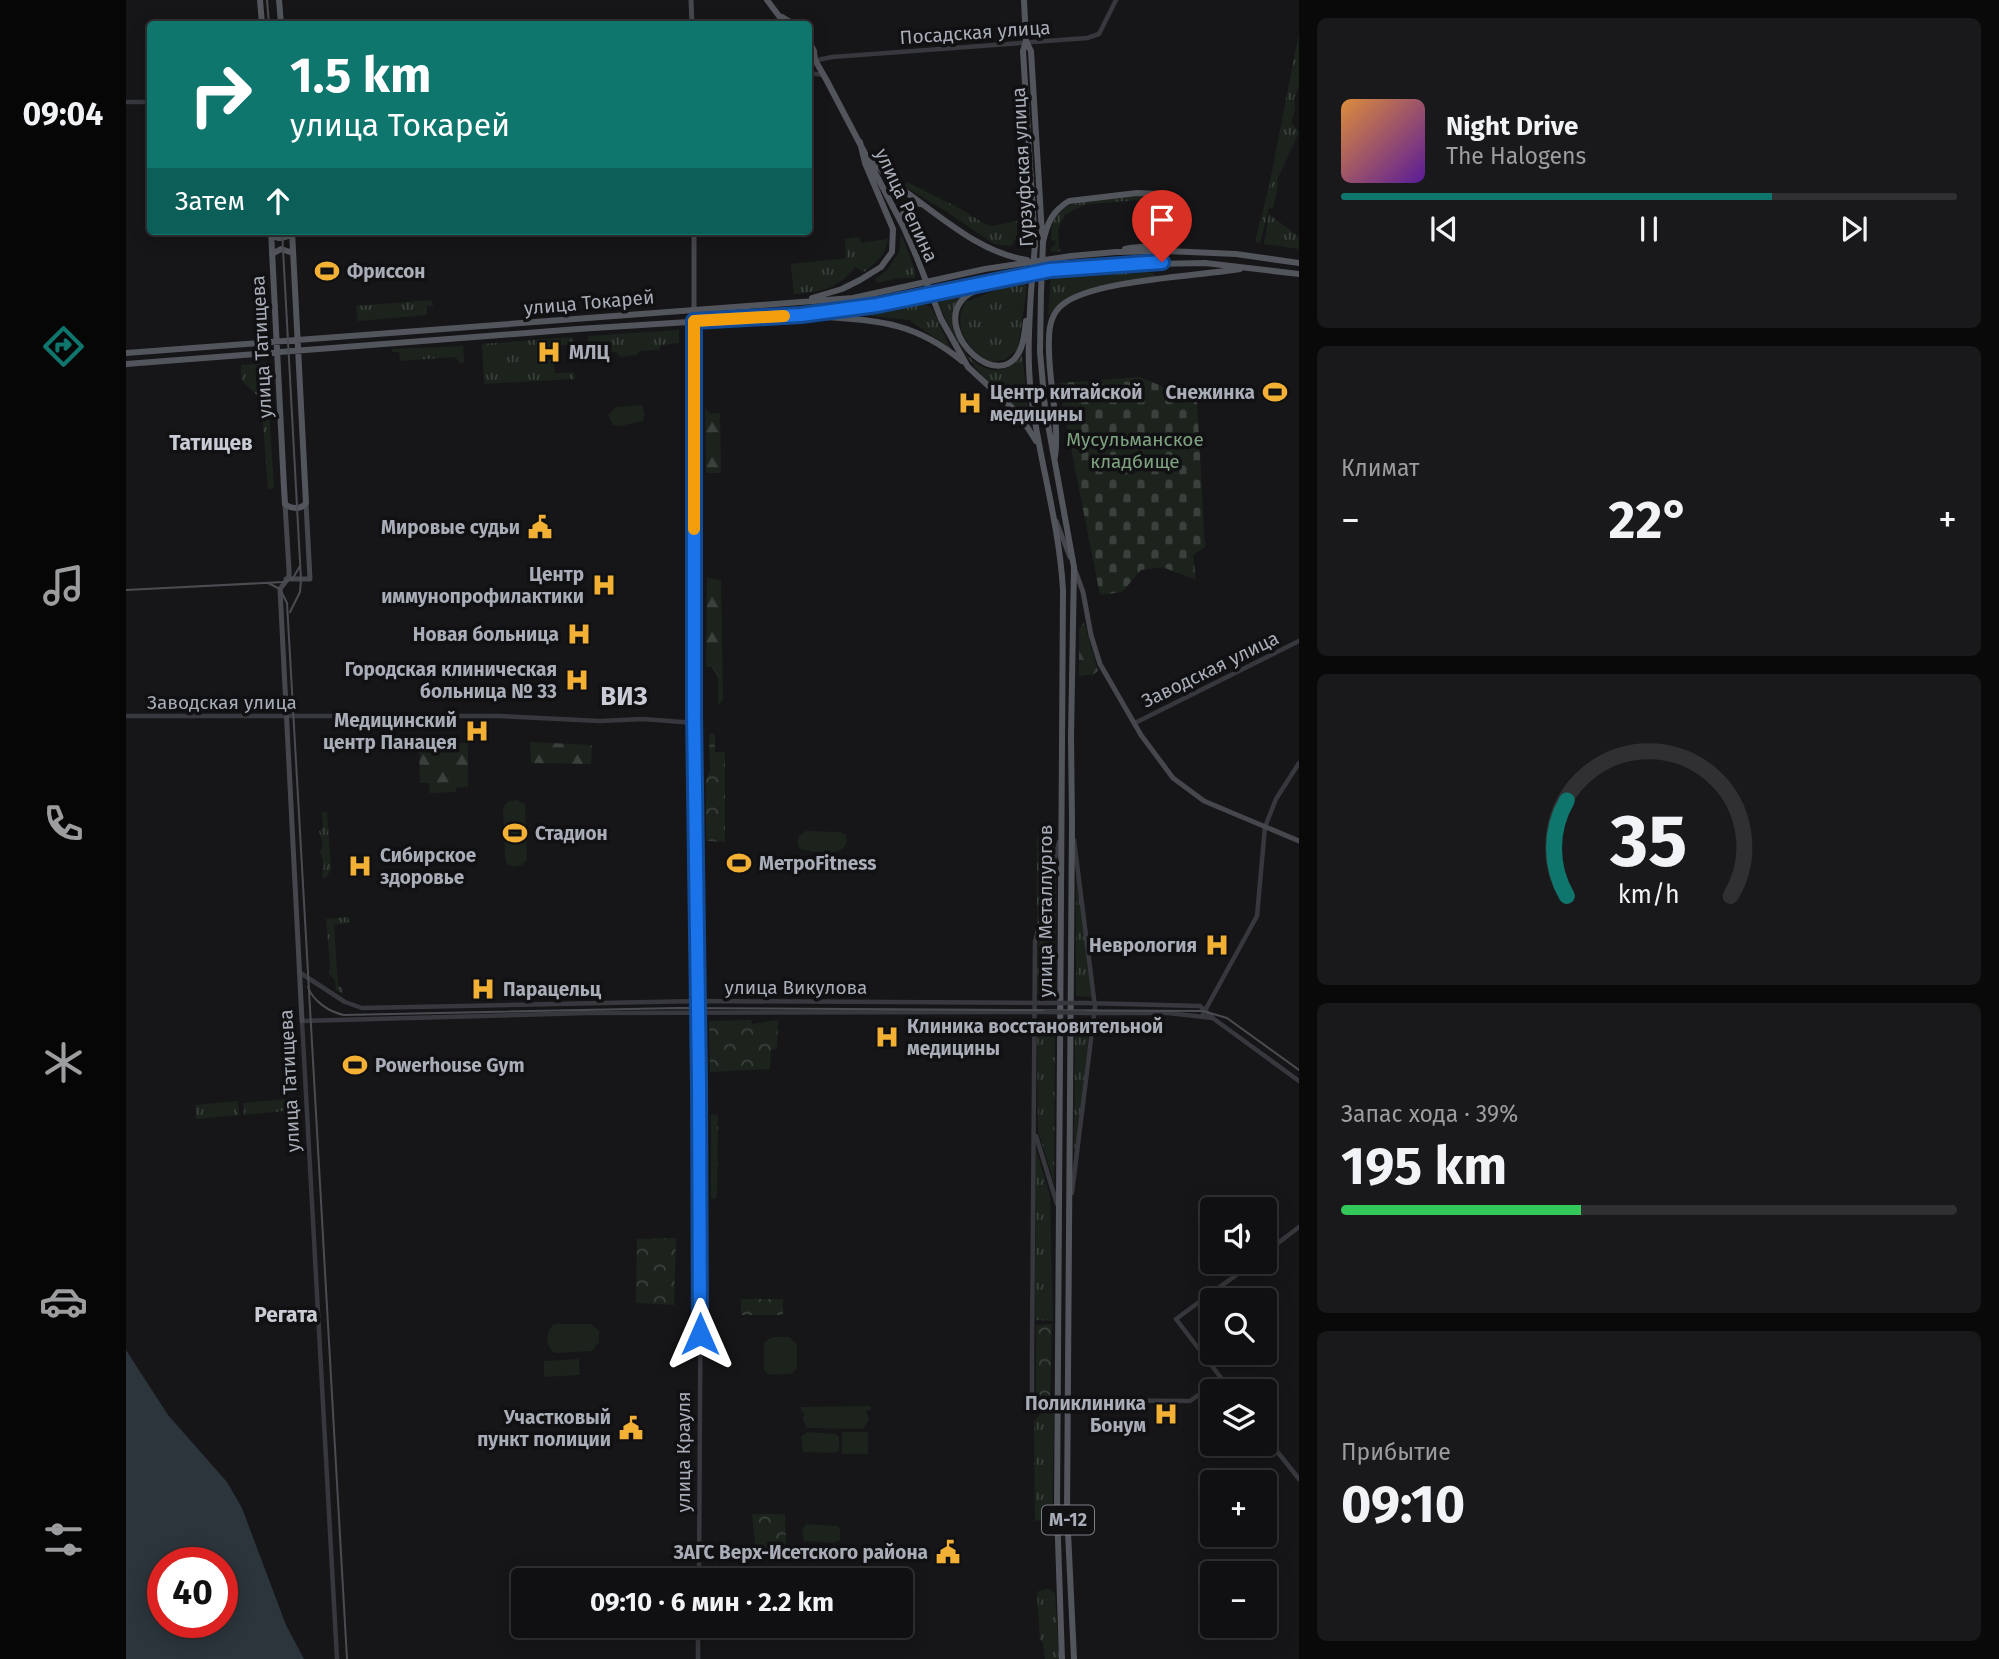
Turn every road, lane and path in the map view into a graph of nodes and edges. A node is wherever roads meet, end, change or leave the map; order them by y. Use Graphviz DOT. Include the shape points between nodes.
graph roads {
  1 [pos="260,0"];
  2 [pos="279,0"];
  3 [pos="691,0"];
  4 [pos="767,0"];
  5 [pos="1024,0"];
  6 [pos="1116,0"];
  7 [pos="780,16"];
  8 [pos="262,21"];
  9 [pos="281,21"];
  10 [pos="692,21"];
  11 [pos="783,21"];
  12 [pos="789,21"];
  13 [pos="1026,41"];
  14 [pos="812,61"];
  15 [pos="812,74"];
  16 [pos="824,75"];
  17 [pos="126,102"];
  18 [pos="147,102"];
  19 [pos="860,142"];
  20 [pos="925,206"];
  21 [pos="903,226"];
  22 [pos="272,235"];
  23 [pos="292,235"];
  24 [pos="694,235"];
  25 [pos="1043,242"];
  26 [pos="1116,252"];
  27 [pos="293,253"];
  28 [pos="272,254"];
  29 [pos="1033,261"];
  30 [pos="1299,263"];
  31 [pos="1249,267"];
  32 [pos="1299,274"];
  33 [pos="1016,276"];
  34 [pos="1031,292"];
  35 [pos="1041,292"];
  36 [pos="794,303"];
  37 [pos="694,309"];
  38 [pos="806,314"];
  39 [pos="694,321"];
  40 [pos="298,340"];
  41 [pos="277,341"];
  42 [pos="298,351"];
  43 [pos="126,353"];
  44 [pos="277,353"];
  45 [pos="126,364"];
  46 [pos="968,366"];
  47 [pos="1055,462"];
  48 [pos="1043,463"];
  49 [pos="306,503"];
  50 [pos="285,504"];
  51 [pos="1055,518"];
  52 [pos="1074,567"];
  53 [pos="286,579"];
  54 [pos="1299,641"];
  55 [pos="126,716"];
  56 [pos="287,717"];
  57 [pos="695,723"];
  58 [pos="1135,723"];
  59 [pos="1299,763"];
  60 [pos="1072,821"];
  61 [pos="1265,827"];
  62 [pos="1062,831"];
  63 [pos="1299,841"];
  64 [pos="299,972"];
  65 [pos="698,1000"];
  66 [pos="1035,1003"];
  67 [pos="1095,1004"];
  68 [pos="1205,1010"];
  69 [pos="1035,1012"];
  70 [pos="698,1013"];
  71 [pos="1095,1013"];
  72 [pos="1202,1016"];
  73 [pos="1214,1019"];
  74 [pos="302,1021"];
  75 [pos="1299,1082"];
  76 [pos="1035,1132"];
  77 [pos="1070,1204"];
  78 [pos="1059,1211"];
  79 [pos="1299,1227"];
  80 [pos="1277,1244"];
  81 [pos="1238,1274"];
  82 [pos="1221,1379"];
  83 [pos="1200,1394"];
  84 [pos="1068,1400"];
  85 [pos="1058,1403"];
  86 [pos="1277,1451"];
  87 [pos="1299,1479"];
  88 [pos="699,1568"];
  89 [pos="698,1638"];
  90 [pos="337,1659"];
  91 [pos="698,1659"];
  92 [pos="1064,1659"];
  93 [pos="1073,1659"];
  1 -- 8 [label="main road"];
  2 -- 9 [label="main road"];
  3 -- 10 [label="main road"];
  4 -- 7 [label="main road"];
  5 -- 13 [label="main road, Гурзуфская улица"];
  6 -- 13 [label="street, Посадская улица" via="1094,37"];
  7 -- 11 [label="main road"];
  7 -- 12 [label="main road"];
  13 -- 14 [label="street, Посадская улица"];
  13 -- 25 [label="main road, Гурзуфская улица" via="1031,51"];
  13 -- 34 [label="main road, Гурзуфская улица, bridge" via="1035,245"];
  14 -- 16 [label="main road, улица Репина"];
  15 -- 16 [label="street"];
  16 -- 19 [label="main road, улица Репина"];
  17 -- 18 [label="street"];
  19 -- 20 [label="main road" via="889,180"];
  19 -- 21 [label="main road, улица Репина"];
  19 -- 36 [label="main road" via="893,229 892,252 881,267 860,280"];
  20 -- 21 [label="main road" via="917,202 906,205"];
  20 -- 29 [label="main road" via="987,247"];
  21 -- 46 [label="main road, улица Репина, bridge" via="941,319"];
  22 -- 28 [label="main road, улица Татищева"];
  23 -- 27 [label="main road, улица Татищева"];
  24 -- 37 [label="main road, улица Крауля"];
  25 -- 26 [label="main road" via="1047,223 1069,201 1150,192 1164,198 1174,218 1166,238"];
  25 -- 35 [label="main road, Гурзуфская улица, bridge"];
  26 -- 29 [label="main road, улица Токарей"];
  26 -- 30 [label="main road" via="1236,254"];
  27 -- 28 [label="main road" via="281,249"];
  27 -- 40 [label="main road, улица Татищева"];
  28 -- 41 [label="main road, улица Татищева"];
  29 -- 36 [label="main road, улица Токарей" via="861,297"];
  31 -- 32 [label="main road"];
  31 -- 33 [label="main road, улица Токарей" via="1168,262"];
  31 -- 47 [label="main road" via="1114,287 1077,296 1055,312 1049,335"];
  33 -- 34 [label="main road" via="966,296 958,306 958,332 979,360 999,365 1016,355"];
  33 -- 38 [label="main road, улица Токарей" via="877,305"];
  34 -- 48 [label="main road, улица Металлургов" via="1029,372"];
  35 -- 47 [label="main road, улица Металлургов" via="1041,370"];
  36 -- 37 [label="main road, улица Токарей"];
  37 -- 39 [label="main road, улица Крауля"];
  37 -- 40 [label="main road, улица Токарей"];
  38 -- 39 [label="main road, улица Токарей"];
  38 -- 46 [label="main road" via="901,326 935,342"];
  39 -- 42 [label="main road, улица Токарей"];
  39 -- 57 [label="main road, улица Крауля"];
  40 -- 41 [label="main road, улица Токарей"];
  40 -- 42 [label="main road, улица Татищева"];
  41 -- 43 [label="main road, улица Токарей"];
  41 -- 44 [label="main road, улица Татищева"];
  42 -- 44 [label="main road, улица Токарей"];
  42 -- 49 [label="main road, улица Татищева"];
  44 -- 45 [label="main road, улица Токарей"];
  44 -- 50 [label="main road, улица Татищева"];
  46 -- 48 [label="main road, улица Репина" via="1027,422"];
  47 -- 52 [label="main road, улица Металлургов"];
  48 -- 51 [label="main road, улица Металлургов"];
  49 -- 50 [label="main road" via="294,508"];
  49 -- 53 [label="main road, улица Татищева" via="310,579"];
  50 -- 53 [label="main road, улица Татищева"];
  51 -- 52 [label="main road"];
  51 -- 62 [label="main road, улица Металлургов" via="1063,590"];
  52 -- 58 [label="main road" via="1100,664"];
  52 -- 60 [label="main road, улица Металлургов"];
  53 -- 56 [label="main road, улица Татищева" via="280,589"];
  54 -- 58 [label="street, Заводская улица"];
  55 -- 56 [label="street, Заводская улица"];
  56 -- 57 [label="street, Заводская улица" via="500,716"];
  56 -- 64 [label="main road, улица Татищева"];
  57 -- 65 [label="main road, улица Крауля"];
  58 -- 61 [label="main road" via="1173,778 1204,801"];
  59 -- 61 [label="street"];
  60 -- 67 [label="street"];
  60 -- 77 [label="main road, улица Металлургов"];
  61 -- 63 [label="main road"];
  61 -- 68 [label="street" via="1259,911"];
  62 -- 66 [label="street, улица Металлургов" via="1035,942"];
  62 -- 78 [label="main road, улица Металлургов"];
  64 -- 65 [label="street, улица Викулова" via="362,1008"];
  64 -- 74 [label="main road, улица Татищева"];
  65 -- 66 [label="street, улица Викулова"];
  65 -- 70 [label="main road, улица Крауля"];
  66 -- 67 [label="street, улица Викулова, bridge"];
  66 -- 69 [label="street, улица Металлургов"];
  67 -- 68 [label="street, улица Викулова" via="1200,1006"];
  67 -- 71 [label="street"];
  68 -- 72 [label="street"];
  68 -- 73 [label="street, улица Викулова"];
  69 -- 70 [label="street, улица Викулова"];
  69 -- 71 [label="street, улица Викулова, bridge"];
  69 -- 76 [label="street, улица Металлургов"];
  70 -- 74 [label="street, улица Викулова"];
  70 -- 88 [label="street, улица Крауля"];
  71 -- 72 [label="street, улица Викулова"];
  71 -- 77 [label="street"];
  72 -- 73 [label="street, улица Викулова"];
  73 -- 75 [label="street, улица Викулова"];
  74 -- 90 [label="street, улица Татищева"];
  76 -- 78 [label="street"];
  76 -- 85 [label="street, улица Металлургов" via="1032,1404"];
  77 -- 84 [label="main road, улица Металлургов"];
  78 -- 85 [label="main road, улица Металлургов"];
  79 -- 80 [label="street"];
  81 -- 82 [label="street" via="1176,1319"];
  83 -- 84 [label="street" via="1191,1401"];
  84 -- 85 [label="street"];
  84 -- 93 [label="main road, улица Металлургов / М-12"];
  85 -- 92 [label="main road, улица Металлургов / М-12" via="1057,1550"];
  86 -- 87 [label="street"];
  89 -- 91 [label="street"];
  92 -- 93 [label="main road"];
}
